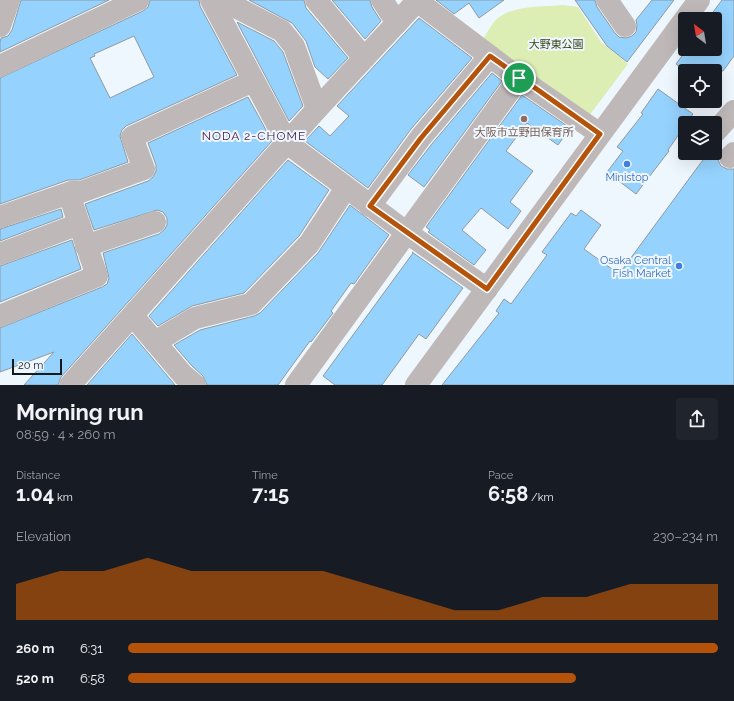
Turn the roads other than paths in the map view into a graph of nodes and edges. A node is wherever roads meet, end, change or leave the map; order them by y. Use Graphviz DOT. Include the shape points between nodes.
graph roads {
  1 [pos="9,0"];
  2 [pos="138,0"];
  3 [pos="211,0"];
  4 [pos="222,0"];
  5 [pos="316,0"];
  6 [pos="382,0"];
  7 [pos="607,0"];
  8 [pos="698,0"];
  9 [pos="418,1"];
  10 [pos="397,22"];
  11 [pos="0,26"];
  12 [pos="625,26"];
  13 [pos="490,56"];
  14 [pos="364,58"];
  15 [pos="0,66"];
  16 [pos="519,78"];
  17 [pos="253,81"];
  18 [pos="317,109"];
  19 [pos="734,111"];
  20 [pos="722,124"];
  21 [pos="600,134"];
  22 [pos="287,143"];
  23 [pos="346,188"];
  24 [pos="72,192"];
  25 [pos="370,206"];
  26 [pos="0,217"];
  27 [pos="155,222"];
  28 [pos="80,224"];
  29 [pos="406,232"];
  30 [pos="86,246"];
  31 [pos="0,254"];
  32 [pos="487,289"];
  33 [pos="0,316"];
  34 [pos="133,316"];
  35 [pos="155,342"];
  36 [pos="70,385"];
  37 [pos="195,385"];
  38 [pos="296,385"];
  39 [pos="416,385"];
  1 -- 11 [label="street"];
  2 -- 15 [label="street"];
  3 -- 17 [label="street"];
  4 -- 18 [label="street" via="282,31 294,46"];
  5 -- 14 [label="street"];
  6 -- 10 [label="street"];
  7 -- 12 [label="street"];
  8 -- 21 [label="street"];
  9 -- 10 [label="street"];
  9 -- 13 [label="street"];
  10 -- 14 [label="street"];
  13 -- 16 [label="street"];
  13 -- 25 [label="street" via="421,138"];
  14 -- 18 [label="street"];
  16 -- 21 [label="street"];
  16 -- 29 [label="street"];
  17 -- 22 [label="street"];
  17 -- 24 [label="street" via="132,138 144,169 81,192"];
  18 -- 22 [label="street"];
  19 -- 20 [label="street"];
  21 -- 32 [label="street"];
  22 -- 23 [label="street"];
  22 -- 34 [label="street"];
  23 -- 25 [label="street"];
  23 -- 35 [label="street" via="309,244 251,304 195,318"];
  24 -- 26 [label="street"];
  24 -- 28 [label="street" via="72,203"];
  25 -- 29 [label="street"];
  27 -- 30 [label="street"];
  28 -- 30 [label="street"];
  28 -- 31 [label="street"];
  29 -- 32 [label="street"];
  29 -- 38 [label="street"];
  30 -- 33 [label="street" via="97,276"];
  32 -- 39 [label="street"];
  34 -- 35 [label="street"];
  34 -- 36 [label="street"];
  35 -- 37 [label="street"];
}
